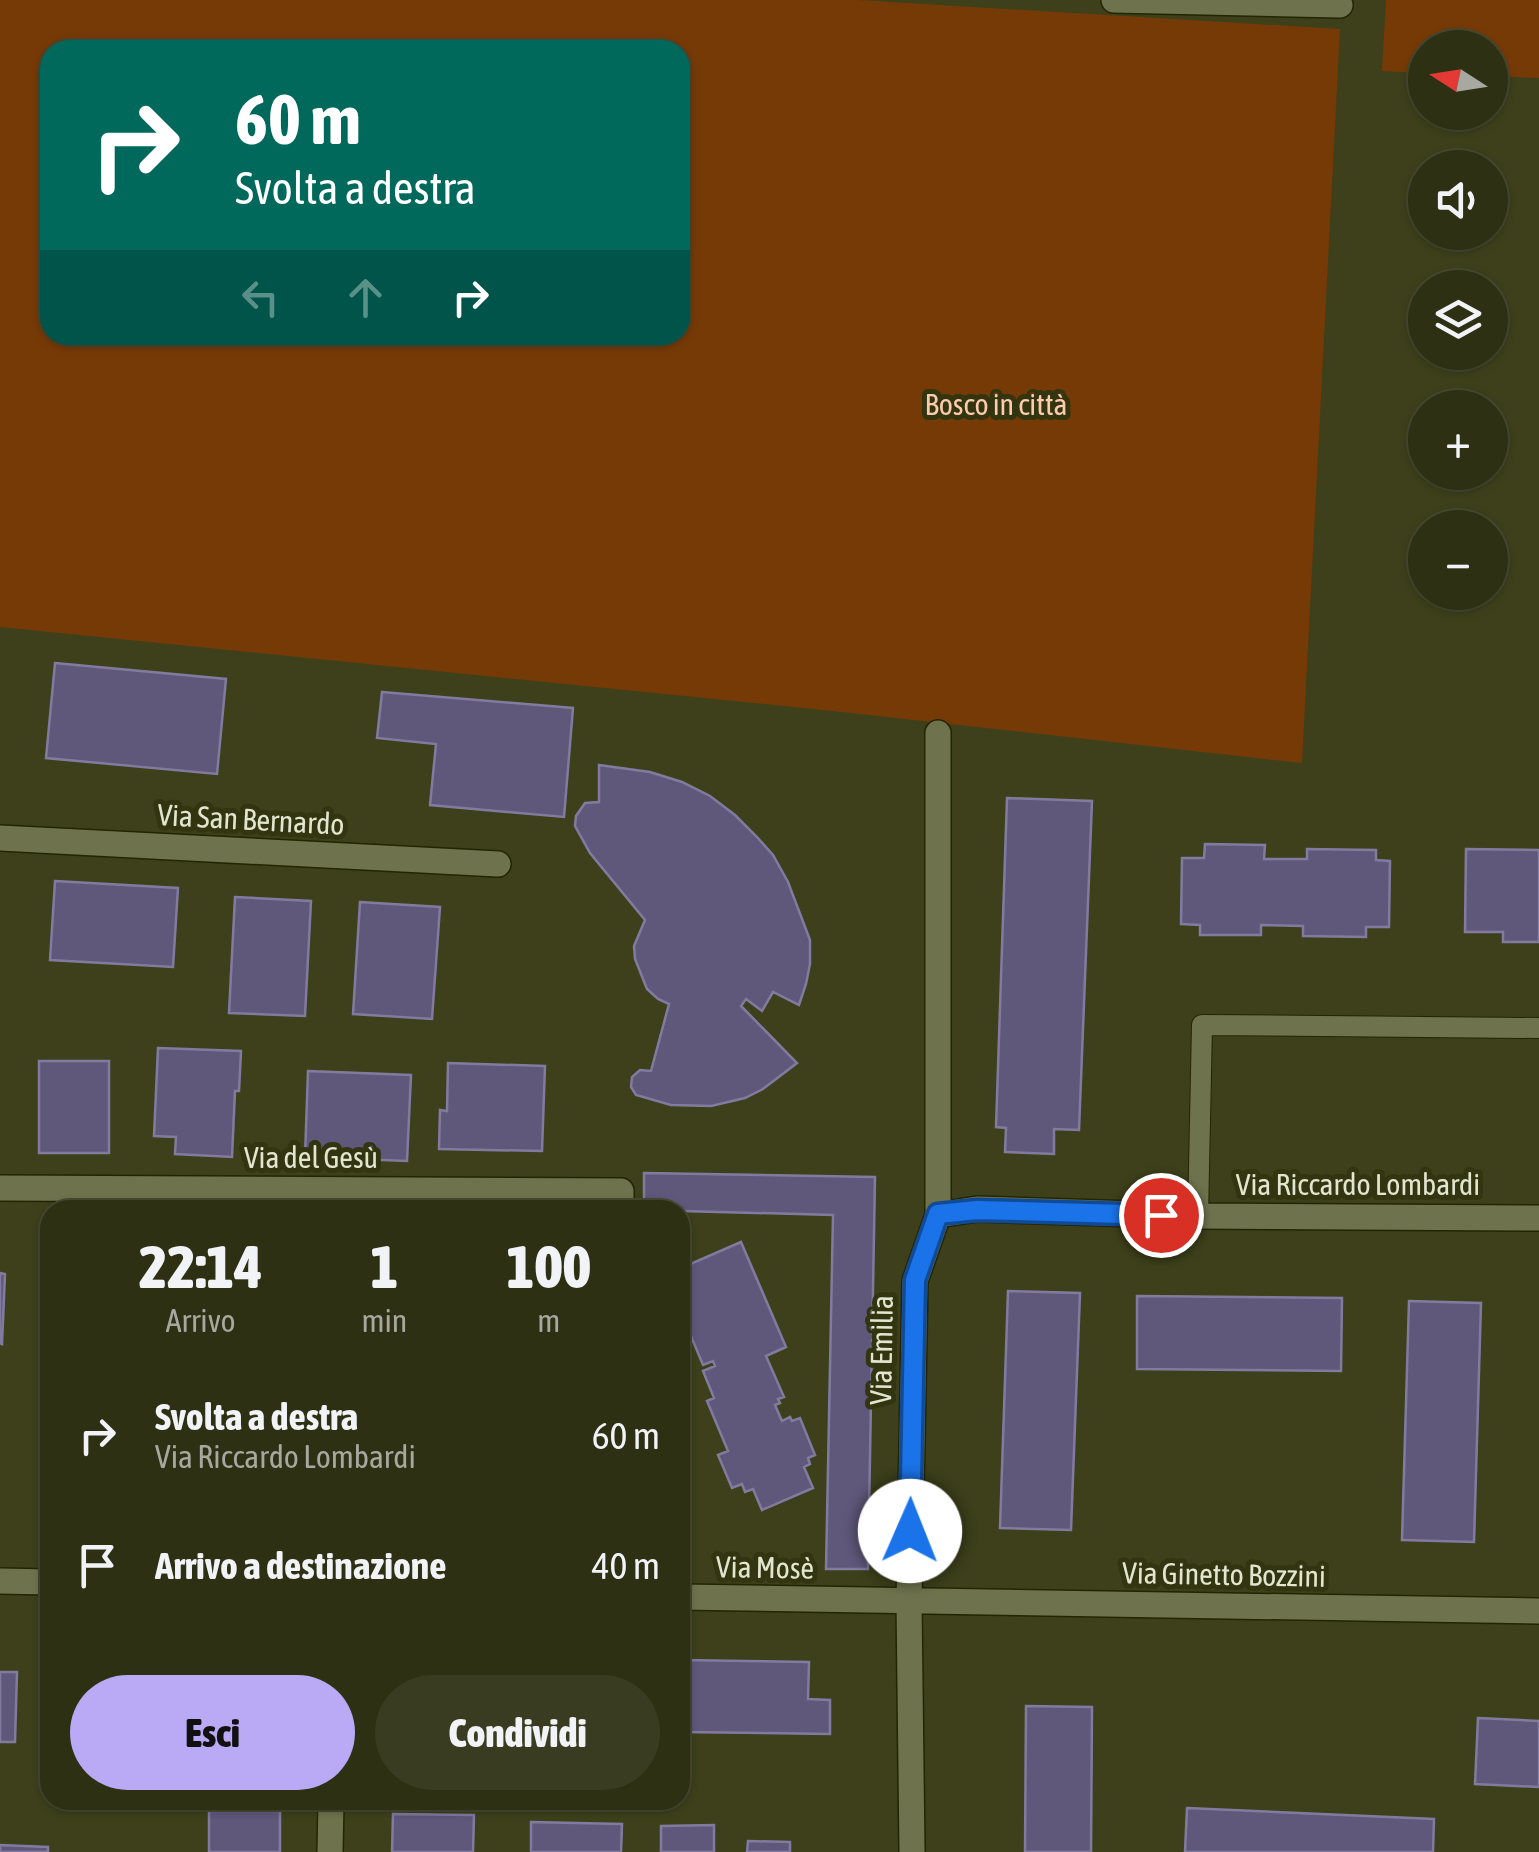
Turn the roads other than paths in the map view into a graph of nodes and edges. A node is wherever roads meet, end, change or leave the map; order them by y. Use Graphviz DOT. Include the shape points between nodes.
graph roads {
  1 [pos="1114,0"];
  2 [pos="1182,1"];
  3 [pos="1340,5"];
  4 [pos="938,733"];
  5 [pos="0,838"];
  6 [pos="498,864"];
  7 [pos="1539,1028"];
  8 [pos="0,1188"];
  9 [pos="621,1200"];
  10 [pos="938,1214"];
  11 [pos="1198,1216"];
  12 [pos="1539,1218"];
  13 [pos="0,1581"];
  14 [pos="40,1582"];
  15 [pos="690,1598"];
  16 [pos="909,1603"];
  17 [pos="1539,1611"];
  18 [pos="330,1810"];
  19 [pos="330,1852"];
  20 [pos="912,1852"];
  1 -- 2 [label="street"];
  2 -- 3 [label="street"];
  4 -- 10 [label="street, Via Emilia"];
  5 -- 6 [label="street, Via San Bernardo"];
  7 -- 11 [label="lane" via="1202,1026"];
  8 -- 9 [label="street, Via del Gesù"];
  10 -- 11 [label="street, Via Riccardo Lombardi"];
  10 -- 16 [label="street, Via Emilia" via="915,1280"];
  11 -- 12 [label="street, Via Riccardo Lombardi"];
  13 -- 14 [label="street"];
  15 -- 16 [label="street, Via Mosè"];
  16 -- 17 [label="street, Via Ginetto Bozzini"];
  16 -- 20 [label="street, Via Emilia"];
  18 -- 19 [label="street"];
}
